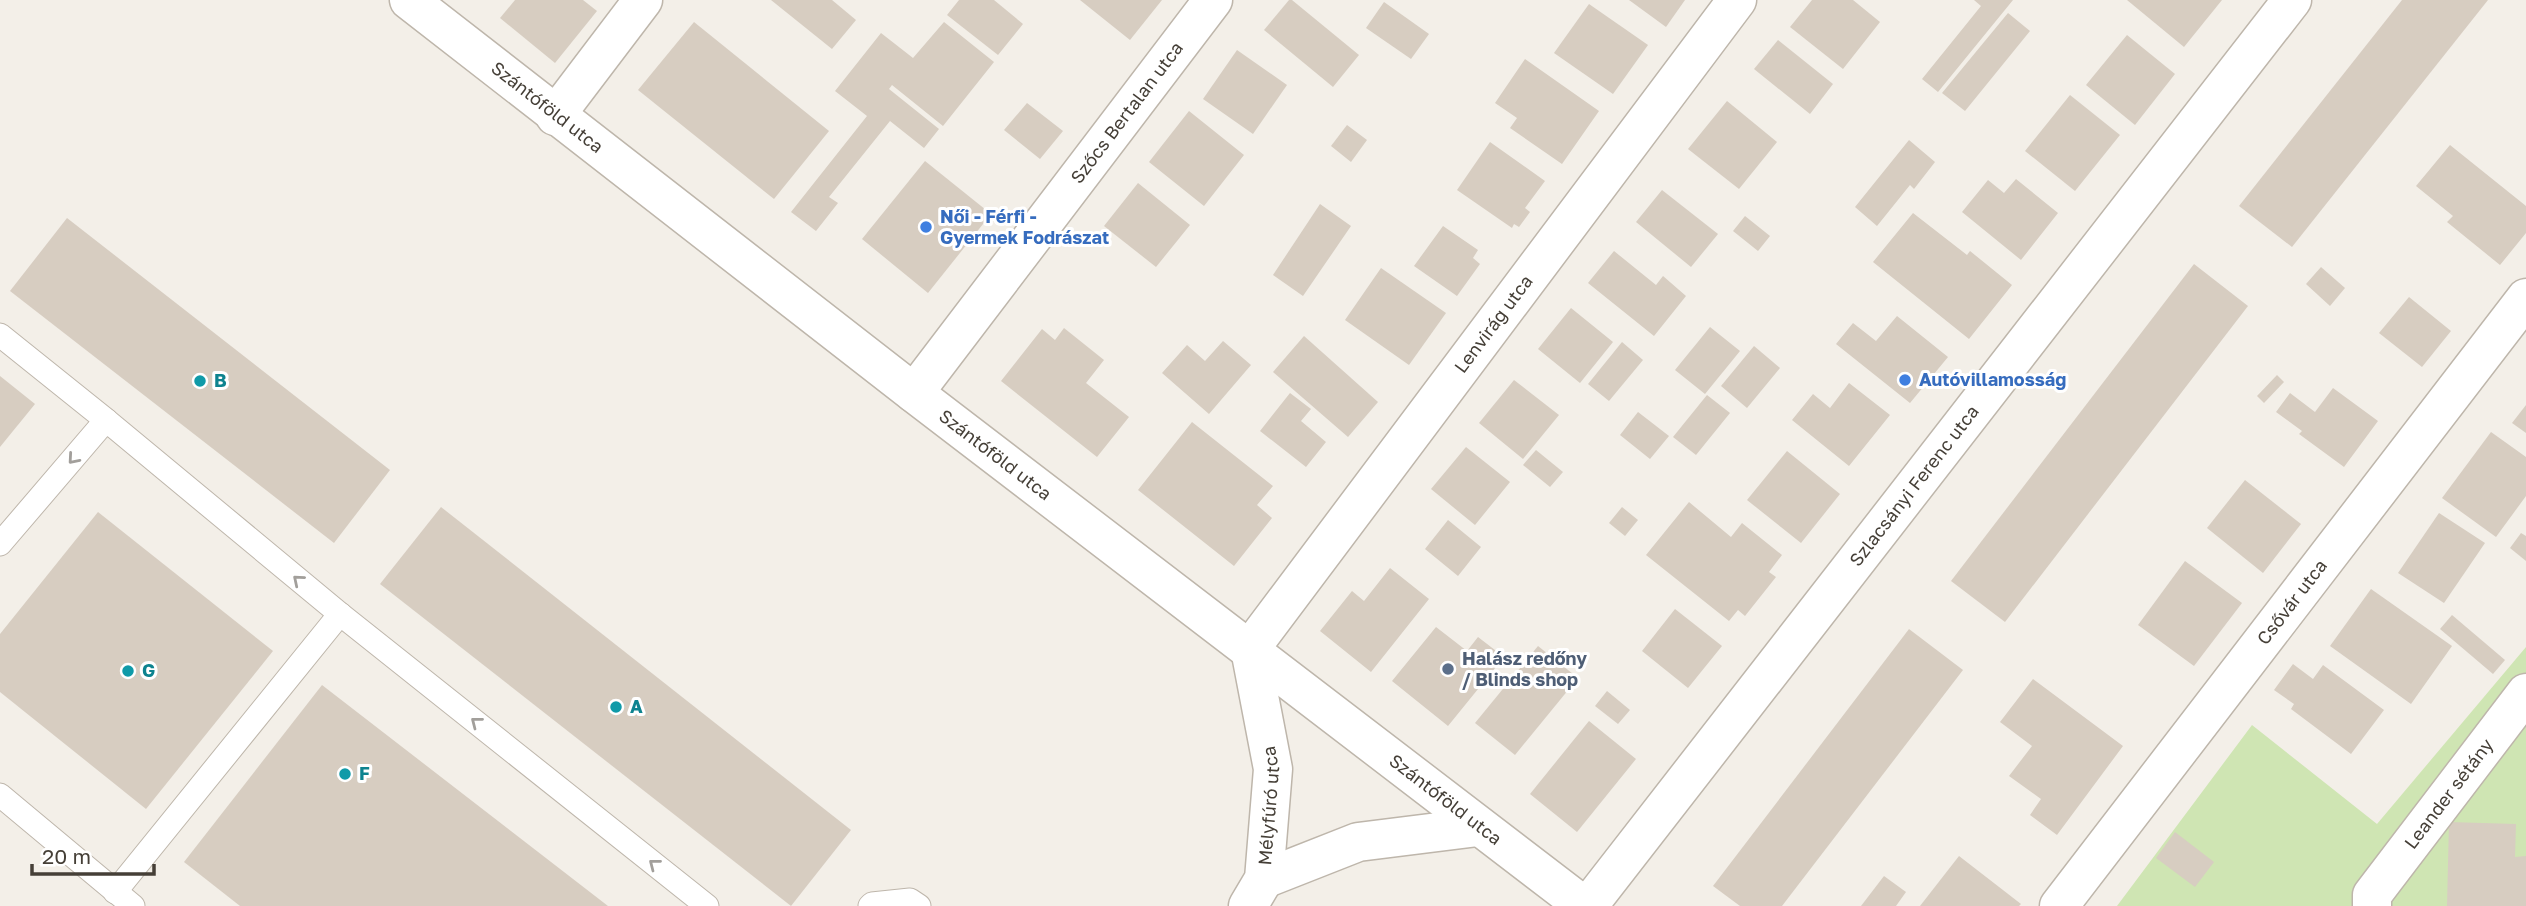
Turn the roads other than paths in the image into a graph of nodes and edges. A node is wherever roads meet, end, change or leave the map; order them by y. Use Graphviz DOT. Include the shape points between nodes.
graph roads {
  1 [pos="409,0"];
  2 [pos="643,0"];
  3 [pos="1213,0"];
  4 [pos="1737,0"];
  5 [pos="2292,0"];
  6 [pos="555,116"];
  7 [pos="2526,298"];
  8 [pos="0,335"];
  9 [pos="914,393"];
  10 [pos="106,420"];
  11 [pos="0,544"];
  12 [pos="340,614"];
  13 [pos="1250,649"];
  14 [pos="2526,694"];
  15 [pos="0,795"];
  16 [pos="1478,827"];
  17 [pos="1256,892"];
  18 [pos="124,899"];
  19 [pos="2372,901"];
  20 [pos="707,906"];
  21 [pos="870,906"];
  22 [pos="919,906"];
  23 [pos="1586,906"];
  24 [pos="2059,906"];
  1 -- 6 [label="street, Szántóföld utca"];
  2 -- 6 [label="street"];
  3 -- 9 [label="street, Szőcs Bertalan utca"];
  4 -- 13 [label="street, Lenvirág utca"];
  5 -- 23 [label="street, Szlacsányi Ferenc utca"];
  6 -- 9 [label="street, Szántóföld utca"];
  7 -- 24 [label="street, Csővár utca"];
  8 -- 10 [label="lane"];
  9 -- 13 [label="street, Szántóföld utca"];
  10 -- 11 [label="lane, one-way"];
  12 -- 10 [label="lane, one-way"];
  12 -- 18 [label="lane"];
  20 -- 12 [label="lane, one-way"];
  13 -- 16 [label="street, Szántóföld utca"];
  13 -- 17 [label="street, Mélyfúró utca" via="1273,769"];
  14 -- 19 [label="street, Leander sétány"];
  15 -- 18 [label="lane"];
  16 -- 17 [label="street, Mélyfúró utca" via="1358,842"];
  16 -- 23 [label="street, Szántóföld utca"];
  21 -- 22 [label="lane" via="909,900"];
}
